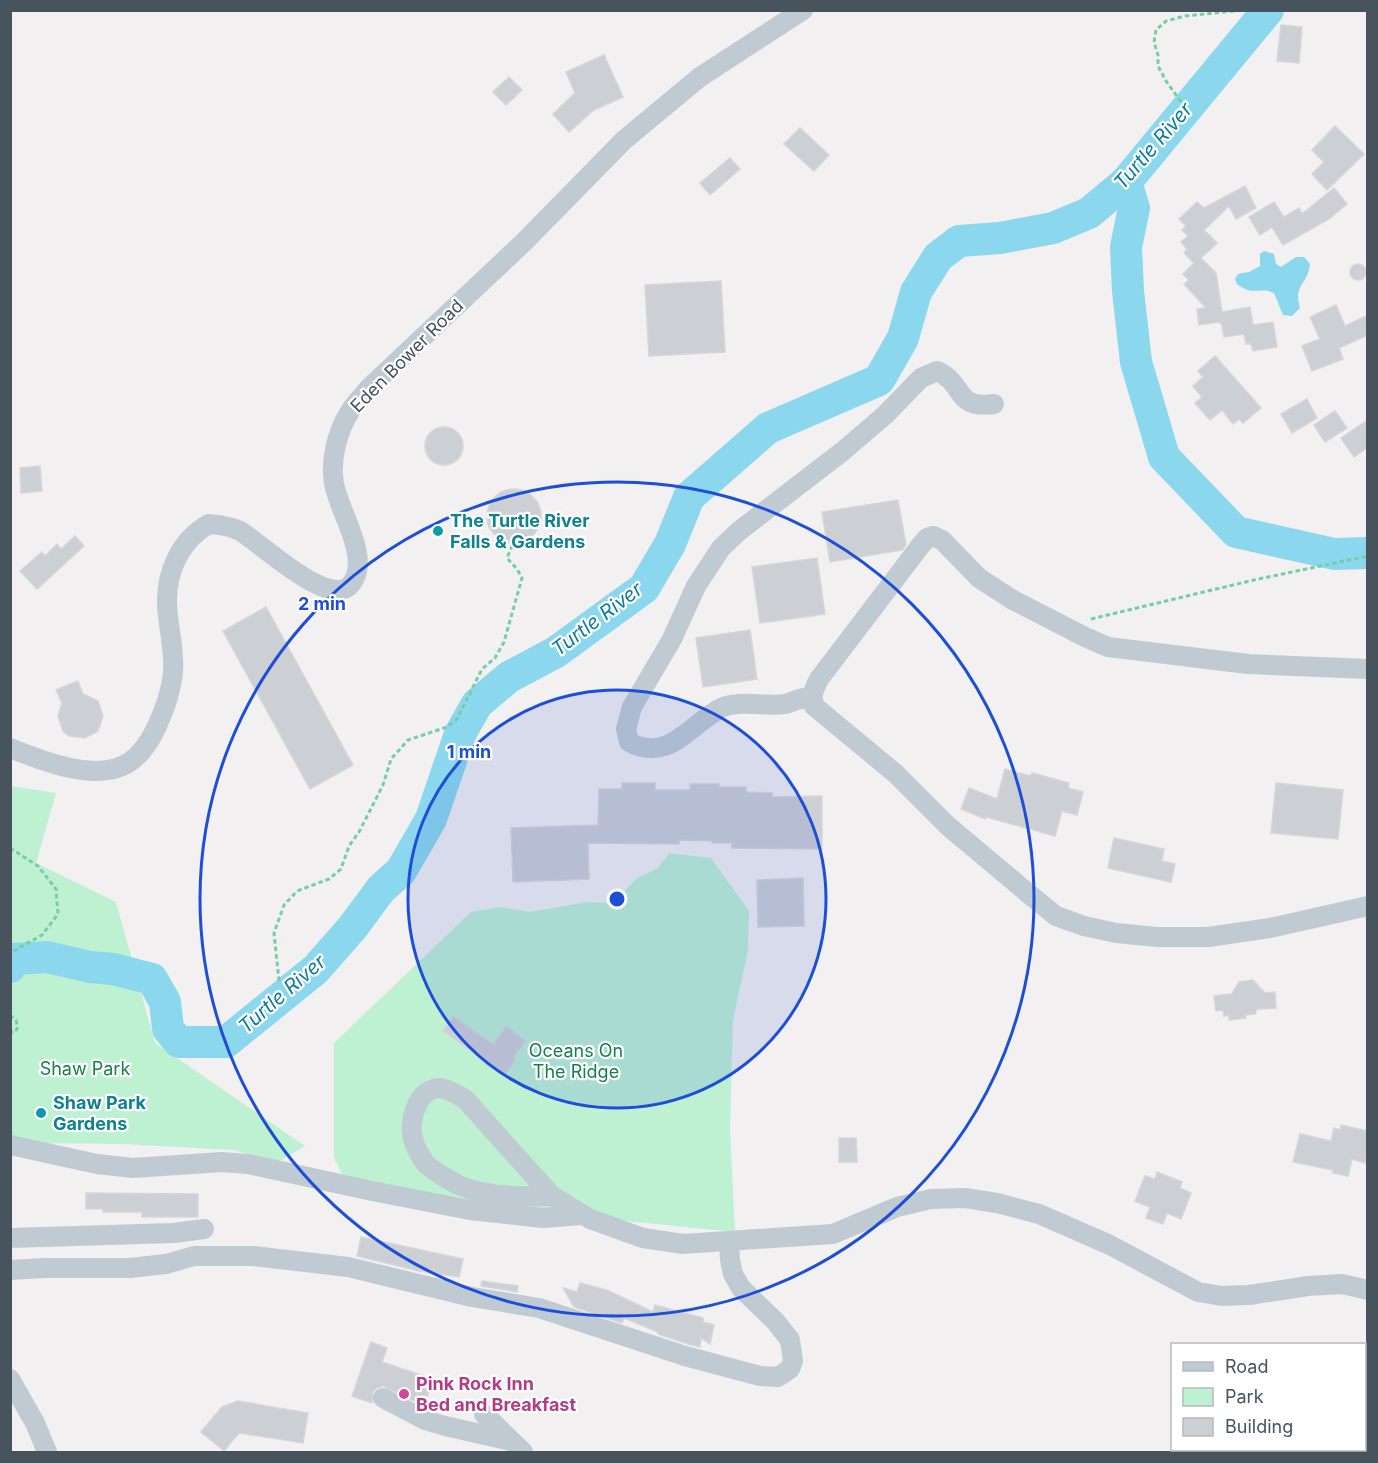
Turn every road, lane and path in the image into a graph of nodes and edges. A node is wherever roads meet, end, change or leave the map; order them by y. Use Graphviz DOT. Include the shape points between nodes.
graph roads {
  1 [pos="803,10"];
  2 [pos="1244,10"];
  3 [pos="1181,102"];
  4 [pos="994,404"];
  5 [pos="512,546"];
  6 [pos="1368,556"];
  7 [pos="1062,626"];
  8 [pos="1368,669"];
  9 [pos="812,698"];
  10 [pos="10,748"];
  11 [pos="10,848"];
  12 [pos="1368,906"];
  13 [pos="10,953"];
  14 [pos="279,981"];
  15 [pos="10,1015"];
  16 [pos="10,1032"];
  17 [pos="10,1145"];
  18 [pos="552,1196"];
  19 [pos="582,1215"];
  20 [pos="204,1229"];
  21 [pos="10,1238"];
  22 [pos="729,1242"];
  23 [pos="10,1270"];
  24 [pos="1368,1290"];
  25 [pos="10,1379"];
  26 [pos="384,1398"];
  27 [pos="484,1414"];
  28 [pos="517,1447"];
  29 [pos="47,1452"];
  1 -- 10 [label="street, Eden Bower Road" via="700,76 624,140 349,412 333,460 334,484 356,552 358,570 351,584 344,590 319,586 240,530 209,524 190,538 171,569 167,604 174,671 171,688 152,738 137,755 118,768 93,771 61,766"];
  2 -- 3 [label="path" via="1185,16 1166,21 1156,30 1158,66"];
  4 -- 9 [label="street" via="974,405 964,400 946,375 929,373 843,451 740,531 721,548 696,586 672,639 632,707 626,729 629,742 641,749 656,748 676,741 720,709"];
  5 -- 14 [label="path" via="507,558 522,578 504,642 495,658 482,669 457,719 408,740 391,759 383,784 348,846 341,868 329,879 297,891 284,905 274,933"];
  6 -- 7 [label="path"];
  7 -- 8 [label="street" via="1108,646 1248,664"];
  7 -- 9 [label="street" via="980,578 942,540 933,536 921,545 819,680"];
  9 -- 12 [label="street" via="814,706 896,774 948,826 1056,916 1116,933 1208,938"];
  11 -- 13 [label="path" via="38,867 56,889 58,914 42,935"];
  15 -- 16 [label="path" via="18,1027"];
  17 -- 19 [label="street" via="133,1168 248,1164 470,1210 543,1218"];
  18 -- 18 [label="street" via="465,1099 440,1088 430,1090 419,1100 413,1116 412,1138 426,1164 460,1186 518,1197"];
  18 -- 19 [label="street"];
  19 -- 22 [label="street" via="643,1238 683,1244"];
  20 -- 21 [label="street"];
  22 -- 23 [label="street" via="733,1274 741,1288 790,1340 793,1361 790,1369 778,1377 760,1376 686,1356 539,1308 472,1297 348,1267 254,1256 194,1256 130,1268"];
  22 -- 24 [label="street" via="833,1234 897,1207 931,1199 965,1198 1039,1214 1110,1245 1198,1292 1249,1295 1342,1284"];
  25 -- 29 [label="street"];
  26 -- 28 [label="street" via="425,1420"];
  27 -- 28 [label="street"];
}
